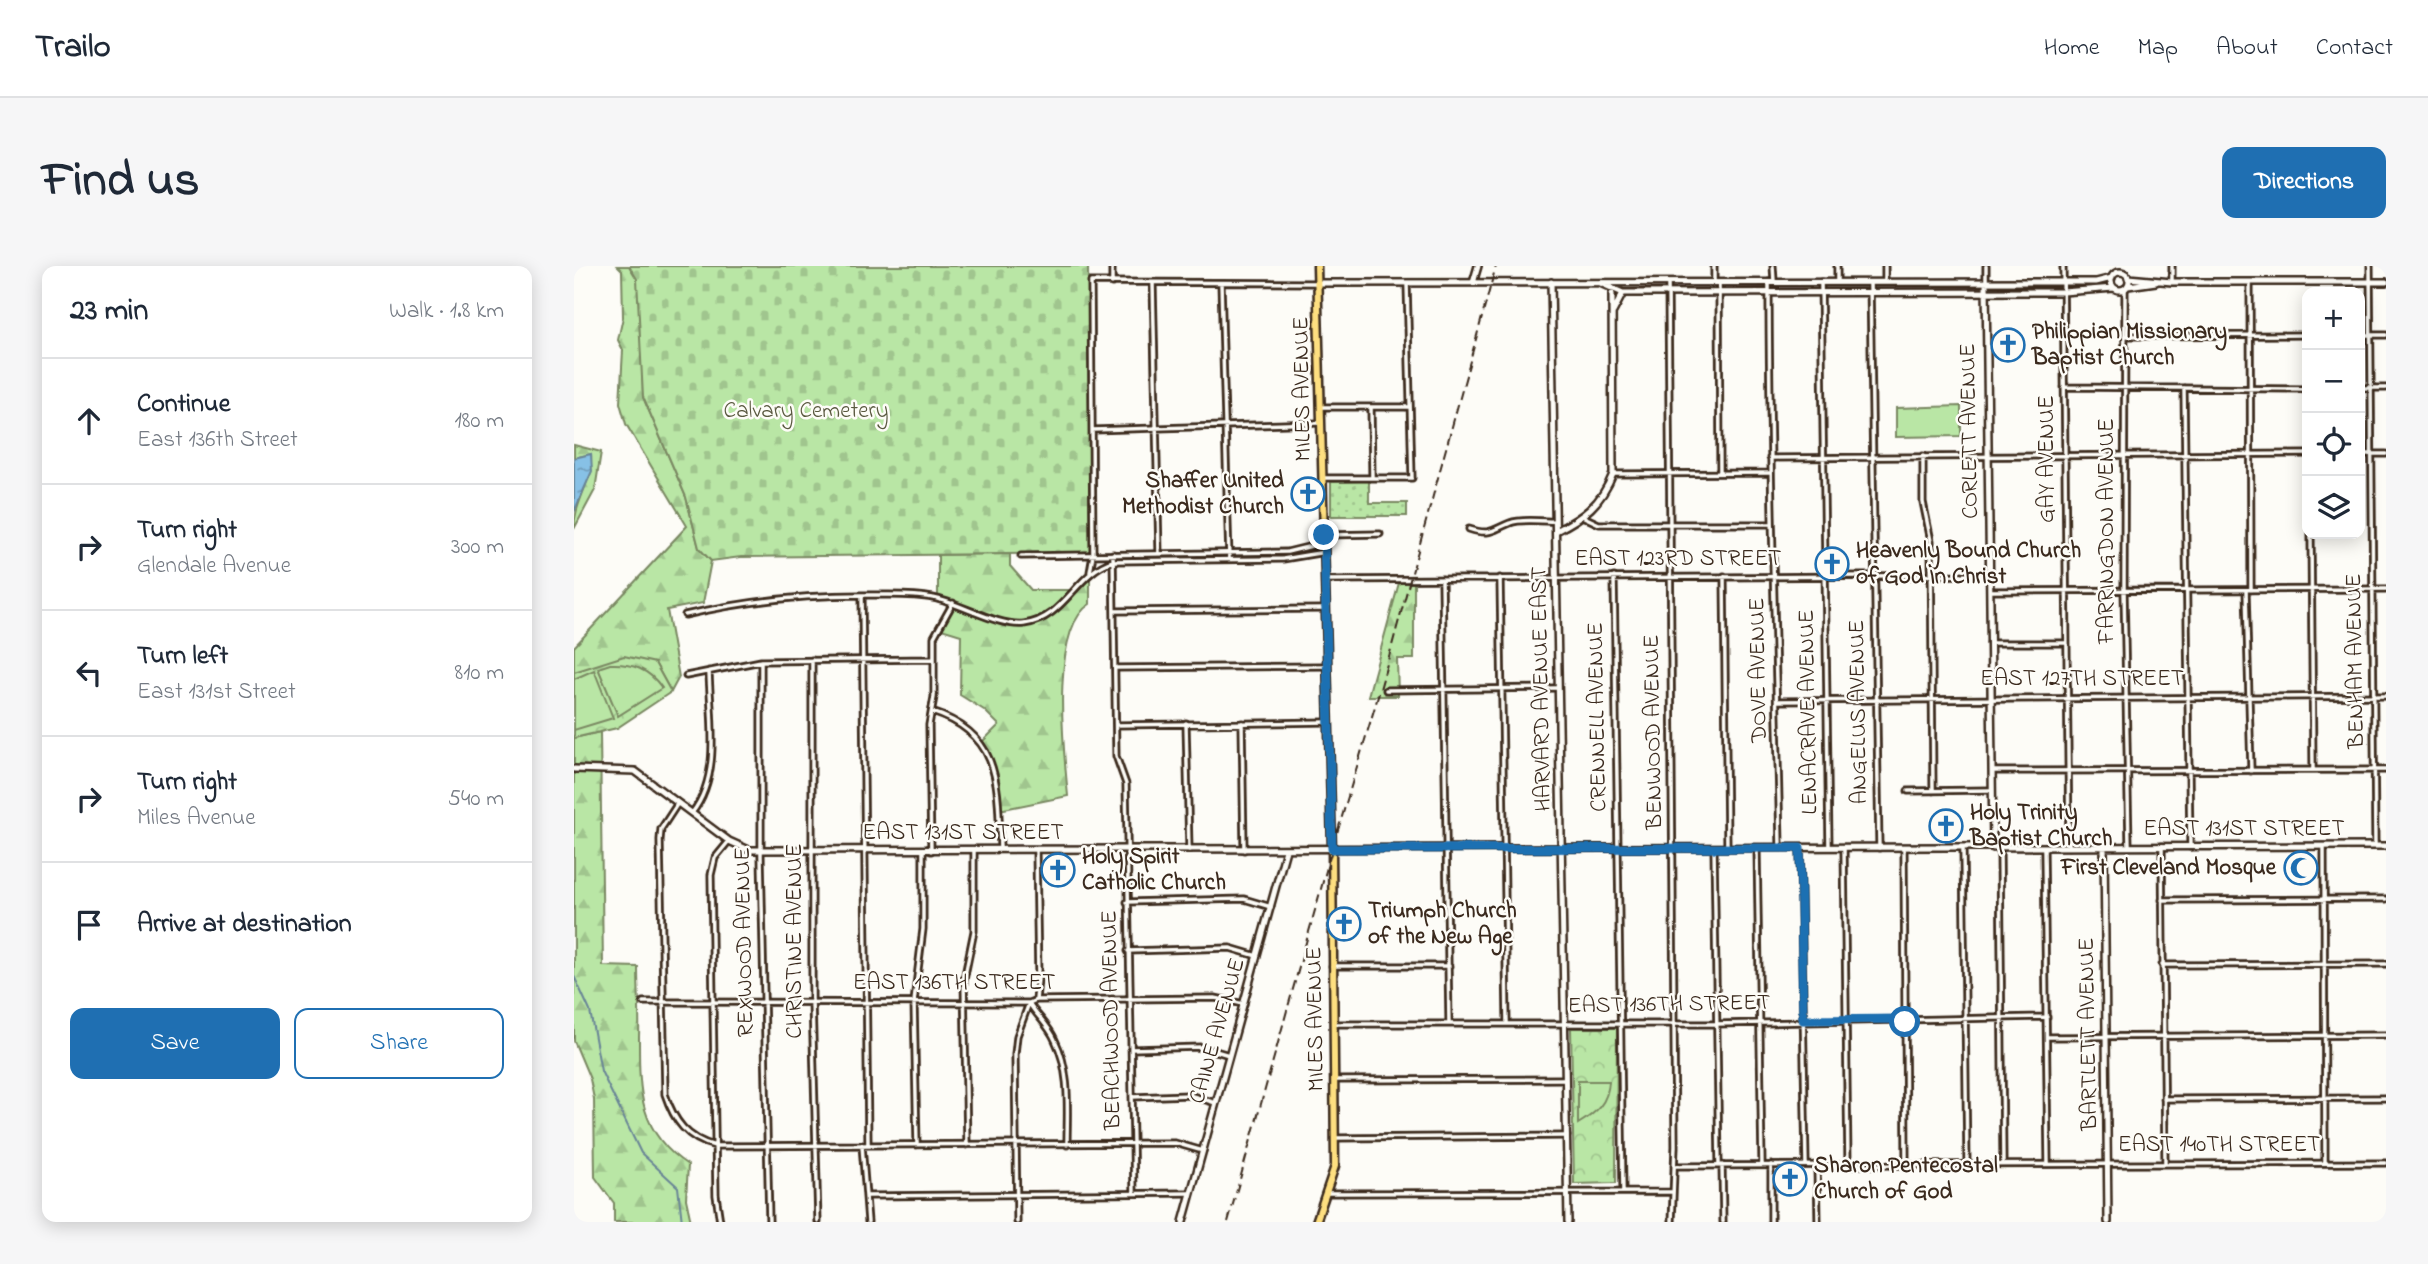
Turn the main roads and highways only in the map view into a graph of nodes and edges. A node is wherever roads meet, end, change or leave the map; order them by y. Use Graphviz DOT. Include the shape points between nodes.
graph roads {
  1 [pos="1317,266"];
  2 [pos="1316,1222"];
  1 -- 2 [label="main road, MILES AVENUE" via="1335,1166"];
}
